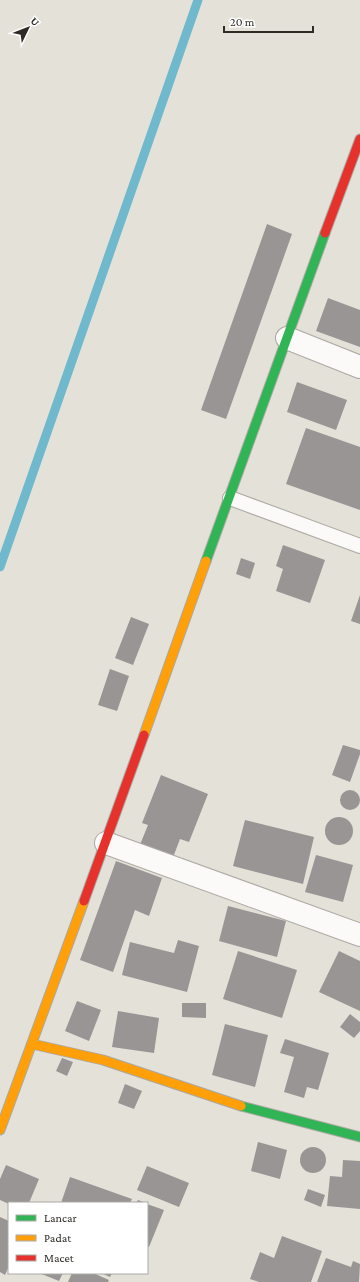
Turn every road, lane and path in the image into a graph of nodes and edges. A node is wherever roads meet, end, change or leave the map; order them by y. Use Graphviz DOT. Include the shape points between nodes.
graph roads {
  1 [pos="360,139"];
  2 [pos="287,338"];
  3 [pos="360,368"];
  4 [pos="230,498"];
  5 [pos="360,546"];
  6 [pos="106,843"];
  7 [pos="360,935"];
  8 [pos="32,1044"];
  9 [pos="0,1130"];
  10 [pos="360,1137"];
  1 -- 2 [label="main road"];
  2 -- 3 [label="street"];
  2 -- 4 [label="main road"];
  4 -- 5 [label="lane"];
  4 -- 6 [label="main road"];
  6 -- 7 [label="street"];
  6 -- 8 [label="main road"];
  8 -- 9 [label="main road"];
  8 -- 10 [label="main road" via="103,1060 254,1110"];
}
